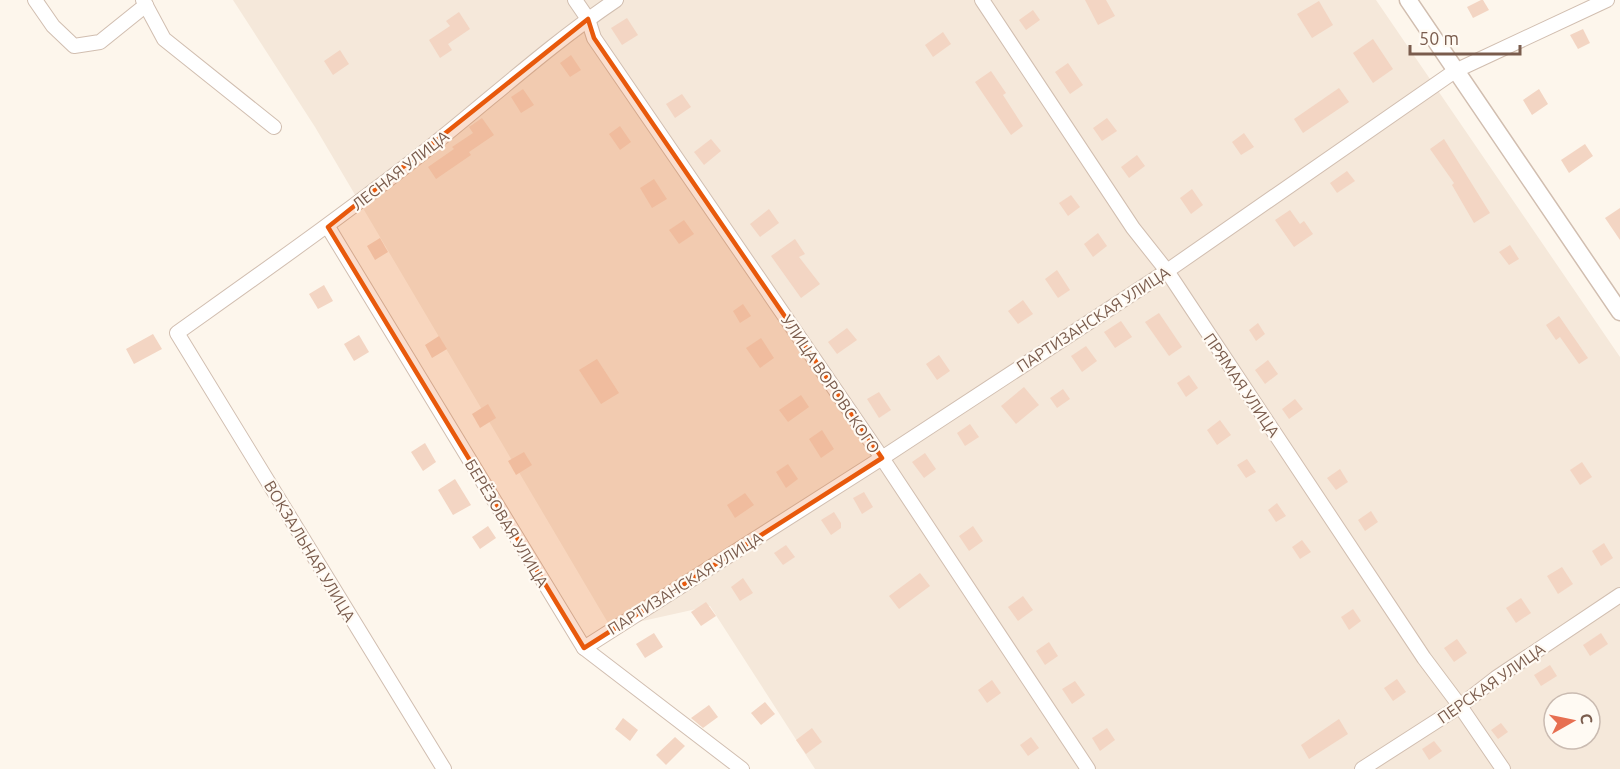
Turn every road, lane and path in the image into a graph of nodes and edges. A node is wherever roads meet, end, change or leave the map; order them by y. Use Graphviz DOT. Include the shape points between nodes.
graph roads {
  1 [pos="35,0"];
  2 [pos="575,0"];
  3 [pos="616,0"];
  4 [pos="982,0"];
  5 [pos="1408,0"];
  6 [pos="1607,0"];
  7 [pos="145,2"];
  8 [pos="588,19"];
  9 [pos="1455,71"];
  10 [pos="274,127"];
  11 [pos="328,227"];
  12 [pos="1167,271"];
  13 [pos="1620,312"];
  14 [pos="177,333"];
  15 [pos="882,458"];
  16 [pos="1620,595"];
  17 [pos="584,648"];
  18 [pos="1460,706"];
  19 [pos="444,769"];
  20 [pos="742,769"];
  21 [pos="1088,769"];
  22 [pos="1362,769"];
  23 [pos="1503,769"];
  1 -- 7 [label="street" via="53,26 74,46 100,42"];
  2 -- 8 [label="street, УЛИЦА ВОРОВСКОГО"];
  3 -- 8 [label="street, ЛЕСНАЯ УЛИЦА"];
  4 -- 12 [label="street, ПРЯМАЯ УЛИЦА" via="1133,228"];
  5 -- 9 [label="street"];
  6 -- 9 [label="street, ПАРТИЗАНСКАЯ УЛИЦА"];
  7 -- 10 [label="street" via="164,39"];
  8 -- 11 [label="street, ЛЕСНАЯ УЛИЦА"];
  8 -- 15 [label="street, УЛИЦА ВОРОВСКОГО" via="594,38"];
  9 -- 12 [label="street, ПАРТИЗАНСКАЯ УЛИЦА"];
  9 -- 13 [label="street"];
  11 -- 14 [label="street, ЛЕСНАЯ УЛИЦА"];
  11 -- 17 [label="street, БЕРЁЗОВАЯ УЛИЦА"];
  12 -- 15 [label="street, ПАРТИЗАНСКАЯ УЛИЦА"];
  12 -- 18 [label="street, ПРЯМАЯ УЛИЦА" via="1424,658"];
  14 -- 19 [label="street, ВОКЗАЛЬНАЯ УЛИЦА"];
  15 -- 17 [label="street, ПАРТИЗАНСКАЯ УЛИЦА"];
  15 -- 21 [label="street, УЛИЦА ВОРОВСКОГО"];
  16 -- 18 [label="street, ПЕРСКАЯ УЛИЦА"];
  17 -- 20 [label="street, БЕРЁЗОВАЯ УЛИЦА"];
  18 -- 22 [label="street, ПЕРСКАЯ УЛИЦА"];
  18 -- 23 [label="street, ПРЯМАЯ УЛИЦА"];
}
